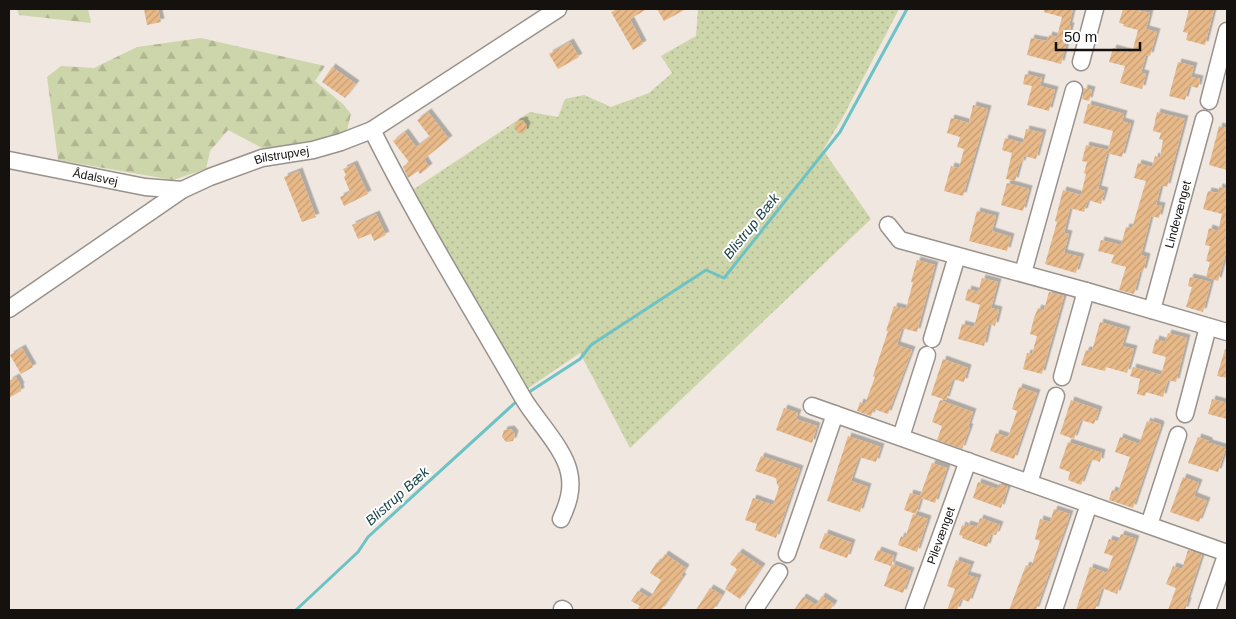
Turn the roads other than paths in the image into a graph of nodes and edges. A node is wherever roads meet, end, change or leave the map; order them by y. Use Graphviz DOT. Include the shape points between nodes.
graph roads {
  1 [pos="558,9"];
  2 [pos="1095,9"];
  3 [pos="1227,30"];
  4 [pos="1081,62"];
  5 [pos="1074,90"];
  6 [pos="1209,101"];
  7 [pos="1204,119"];
  8 [pos="372,130"];
  9 [pos="9,160"];
  10 [pos="182,190"];
  11 [pos="888,225"];
  12 [pos="957,256"];
  13 [pos="1023,273"];
  14 [pos="1086,291"];
  15 [pos="9,309"];
  16 [pos="1152,310"];
  17 [pos="1208,327"];
  18 [pos="1227,332"];
  19 [pos="932,339"];
  20 [pos="927,355"];
  21 [pos="1062,377"];
  22 [pos="1056,396"];
  23 [pos="812,406"];
  24 [pos="835,414"];
  25 [pos="1185,414"];
  26 [pos="1178,435"];
  27 [pos="901,437"];
  28 [pos="968,461"];
  29 [pos="1029,482"];
  30 [pos="1089,504"];
  31 [pos="561,520"];
  32 [pos="1149,525"];
  33 [pos="1227,553"];
  34 [pos="787,554"];
  35 [pos="780,572"];
  36 [pos="754,610"];
  37 [pos="914,610"];
  38 [pos="1054,610"];
  39 [pos="1207,610"];
  1 -- 8 [label="street, Bilstrupvej"];
  2 -- 4 [label="street"];
  3 -- 6 [label="street"];
  5 -- 13 [label="street"];
  7 -- 16 [label="street, Lindevænget"];
  8 -- 10 [label="street, Bilstrupvej" via="312,150 262,158"];
  8 -- 31 [label="street" via="402,190 523,398 565,461 570,494"];
  9 -- 10 [label="street, Ådalsvej" via="145,187"];
  10 -- 15 [label="street, Bilstrupvej"];
  11 -- 12 [label="street" via="900,240"];
  12 -- 13 [label="street"];
  12 -- 19 [label="street"];
  13 -- 14 [label="street"];
  14 -- 16 [label="street"];
  14 -- 21 [label="street"];
  16 -- 17 [label="street"];
  17 -- 18 [label="street"];
  17 -- 25 [label="street"];
  20 -- 27 [label="street"];
  22 -- 29 [label="street"];
  23 -- 24 [label="street"];
  24 -- 27 [label="street"];
  24 -- 34 [label="street"];
  26 -- 32 [label="street"];
  27 -- 28 [label="street"];
  28 -- 29 [label="street"];
  28 -- 37 [label="street, Pilevænget"];
  29 -- 30 [label="street"];
  30 -- 32 [label="street"];
  30 -- 38 [label="street"];
  32 -- 33 [label="street"];
  33 -- 39 [label="street"];
  35 -- 36 [label="street"];
}
